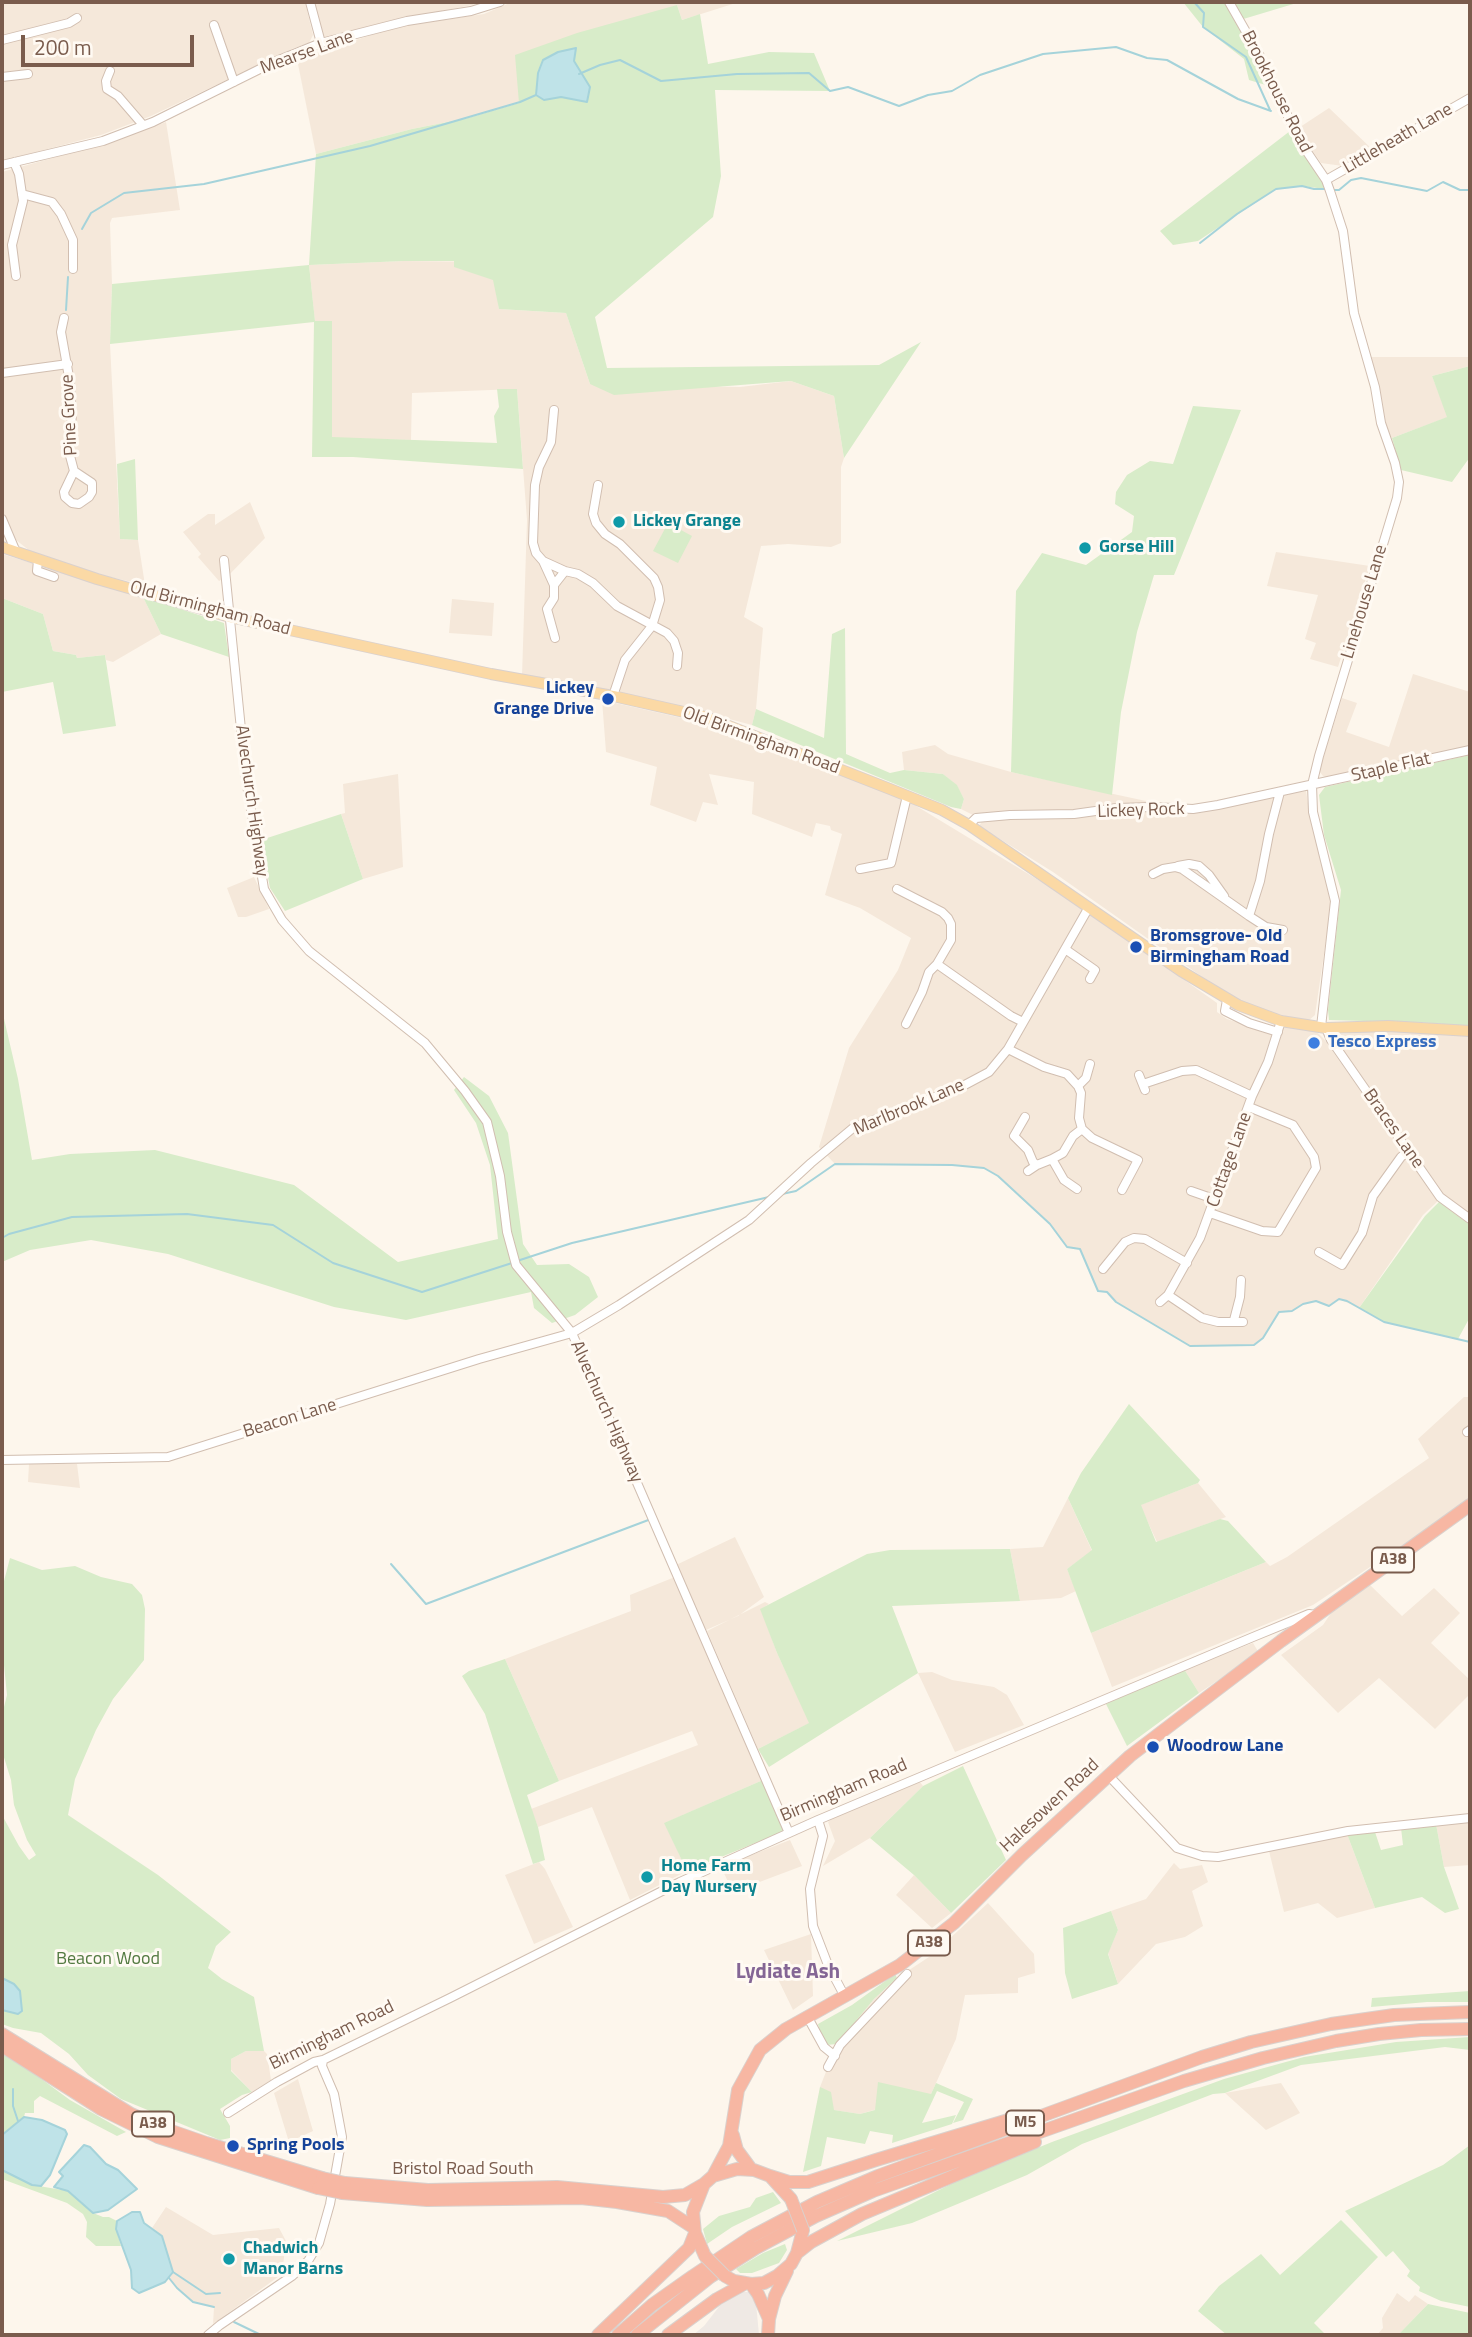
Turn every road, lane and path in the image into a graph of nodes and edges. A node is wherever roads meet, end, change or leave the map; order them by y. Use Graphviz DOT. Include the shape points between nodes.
graph roads {
  1 [pos="310,2"];
  2 [pos="500,2"];
  3 [pos="1229,2"];
  4 [pos="77,18"];
  5 [pos="214,25"];
  6 [pos="2,40"];
  7 [pos="321,43"];
  8 [pos="110,71"];
  9 [pos="28,74"];
  10 [pos="2,77"];
  11 [pos="234,82"];
  12 [pos="1470,98"];
  13 [pos="143,125"];
  14 [pos="14,162"];
  15 [pos="2,165"];
  16 [pos="1326,180"];
  17 [pos="22,194"];
  18 [pos="74,269"];
  19 [pos="16,276"];
  20 [pos="64,318"];
  21 [pos="68,365"];
  22 [pos="2,373"];
  23 [pos="554,410"];
  24 [pos="74,471"];
  25 [pos="598,485"];
  26 [pos="2,519"];
  27 [pos="2,547"];
  28 [pos="16,552"];
  29 [pos="38,560"];
  30 [pos="223,560"];
  31 [pos="543,561"];
  32 [pos="565,571"];
  33 [pos="54,577"];
  34 [pos="554,585"];
  35 [pos="230,617"];
  36 [pos="552,626"];
  37 [pos="652,626"];
  38 [pos="542,628"];
  39 [pos="555,638"];
  40 [pos="677,666"];
  41 [pos="613,695"];
  42 [pos="1470,750"];
  43 [pos="1312,785"];
  44 [pos="1280,792"];
  45 [pos="907,796"];
  46 [pos="969,825"];
  47 [pos="860,869"];
  48 [pos="1153,874"];
  49 [pos="897,889"];
  50 [pos="1089,906"];
  51 [pos="1249,916"];
  52 [pos="1283,930"];
  53 [pos="1065,949"];
  54 [pos="937,964"];
  55 [pos="1090,979"];
  56 [pos="1023,1022"];
  57 [pos="906,1024"];
  58 [pos="1280,1026"];
  59 [pos="1323,1028"];
  60 [pos="1470,1031"];
  61 [pos="1008,1049"];
  62 [pos="1090,1064"];
  63 [pos="1139,1075"];
  64 [pos="1078,1086"];
  65 [pos="1252,1096"];
  66 [pos="1250,1107"];
  67 [pos="1025,1117"];
  68 [pos="1082,1129"];
  69 [pos="1408,1151"];
  70 [pos="1052,1159"];
  71 [pos="1037,1165"];
  72 [pos="1028,1171"];
  73 [pos="1126,1187"];
  74 [pos="1077,1189"];
  75 [pos="1191,1191"];
  76 [pos="1214,1199"];
  77 [pos="1210,1213"];
  78 [pos="1470,1219"];
  79 [pos="1319,1252"];
  80 [pos="1187,1263"];
  81 [pos="1103,1269"];
  82 [pos="1241,1280"];
  83 [pos="1168,1295"];
  84 [pos="1160,1303"];
  85 [pos="572,1333"];
  86 [pos="2,1460"];
  87 [pos="1470,1505"];
  88 [pos="1316,1616"];
  89 [pos="1109,1776"];
  90 [pos="1470,1818"];
  91 [pos="818,1820"];
  92 [pos="789,1833"];
  93 [pos="907,1973"];
  94 [pos="844,1996"];
  95 [pos="1470,2012"];
  96 [pos="807,2016"];
  97 [pos="1470,2029"];
  98 [pos="2,2034"];
  99 [pos="2,2046"];
  100 [pos="835,2056"];
  101 [pos="323,2060"];
  102 [pos="828,2067"];
  103 [pos="1184,2081"];
  104 [pos="1136,2082"];
  105 [pos="228,2113"];
  106 [pos="732,2131"];
  107 [pos="751,2169"];
  108 [pos="770,2176"];
  109 [pos="708,2180"];
  110 [pos="320,2183"];
  111 [pos="343,2188"];
  112 [pos="694,2230"];
  113 [pos="794,2259"];
  114 [pos="747,2284"];
  115 [pos="769,2319"];
  116 [pos="208,2335"];
  117 [pos="598,2335"];
  118 [pos="618,2335"];
  119 [pos="637,2335"];
  120 [pos="668,2335"];
  121 [pos="768,2335"];
  1 -- 7 [label="street"];
  2 -- 7 [label="street, Mearse Lane"];
  3 -- 16 [label="street, Brookhouse Road" via="1299,140"];
  4 -- 6 [label="street"];
  5 -- 11 [label="street"];
  7 -- 11 [label="street, Mearse Lane"];
  8 -- 13 [label="street" via="107,89"];
  9 -- 10 [label="street"];
  11 -- 13 [label="street, Mearse Lane"];
  12 -- 16 [label="street, Littleheath Lane"];
  13 -- 14 [label="street, Mearse Lane" via="103,141"];
  14 -- 15 [label="street, Mearse Lane"];
  14 -- 17 [label="street"];
  16 -- 43 [label="street, Linehouse Lane" via="1343,231 1354,313 1399,482"];
  17 -- 18 [label="street" via="51,202 61,214 73,240"];
  17 -- 19 [label="street" via="12,245"];
  20 -- 21 [label="street, Pine Grove" via="61,332"];
  21 -- 22 [label="street"];
  21 -- 24 [label="street, Pine Grove" via="69,452"];
  23 -- 31 [label="street" via="551,442 535,485 533,543"];
  25 -- 37 [label="street" via="596,523 658,587 660,600"];
  26 -- 28 [label="street"];
  27 -- 28 [label="main road, Old Birmingham Road"];
  28 -- 29 [label="main road, Old Birmingham Road"];
  29 -- 33 [label="street" via="37,572"];
  29 -- 35 [label="main road, Old Birmingham Road"];
  30 -- 35 [label="street, Alvechurch Highway"];
  31 -- 32 [label="street"];
  31 -- 34 [label="street"];
  32 -- 34 [label="street"];
  32 -- 37 [label="street" via="593,583 617,606"];
  34 -- 36 [label="street" via="554,598 547,609"];
  35 -- 41 [label="main road, Old Birmingham Road" via="492,674"];
  35 -- 85 [label="street, Alvechurch Highway" via="246,779 264,889 282,920 309,951 425,1043 480,1111 500,1176 516,1265"];
  36 -- 38 [label="street"];
  36 -- 39 [label="street"];
  37 -- 40 [label="street" via="674,641"];
  37 -- 41 [label="street" via="625,660"];
  41 -- 45 [label="main road, Old Birmingham Road" via="734,727"];
  42 -- 43 [label="street, Staple Flat"];
  43 -- 44 [label="street, Lickey Rock"];
  43 -- 59 [label="street, Linehouse Lane" via="1313,813 1335,901"];
  44 -- 46 [label="street, Lickey Rock" via="1193,809 1010,815 976,818"];
  44 -- 51 [label="street"];
  45 -- 46 [label="main road, Old Birmingham Road"];
  45 -- 47 [label="street" via="891,863"];
  46 -- 50 [label="main road, Old Birmingham Road"];
  48 -- 51 [label="street" via="1182,869"];
  49 -- 54 [label="street" via="948,918 951,940"];
  50 -- 53 [label="street, Marlbrook Lane"];
  50 -- 58 [label="main road, Old Birmingham Road" via="1227,1000"];
  51 -- 52 [label="street" via="1266,927"];
  53 -- 55 [label="street" via="1095,970"];
  53 -- 56 [label="street, Marlbrook Lane"];
  54 -- 56 [label="street"];
  54 -- 57 [label="street"];
  56 -- 61 [label="street, Marlbrook Lane"];
  58 -- 59 [label="main road, Old Birmingham Road"];
  58 -- 65 [label="street, Cottage Lane"];
  59 -- 60 [label="main road, Old Birmingham Road"];
  59 -- 69 [label="street, Braces Lane"];
  61 -- 64 [label="street" via="1067,1074"];
  61 -- 85 [label="street, Marlbrook Lane" via="989,1072 959,1088 853,1128 749,1220"];
  62 -- 64 [label="street"];
  63 -- 65 [label="street" via="1144,1087 1196,1070"];
  64 -- 68 [label="street"];
  65 -- 66 [label="street, Cottage Lane"];
  66 -- 76 [label="street, Cottage Lane"];
  66 -- 77 [label="street" via="1293,1125 1316,1168 1278,1232"];
  67 -- 71 [label="street" via="1011,1139 1028,1150"];
  68 -- 70 [label="street"];
  68 -- 73 [label="street" via="1092,1138 1140,1156"];
  69 -- 78 [label="street, Braces Lane" via="1440,1197"];
  69 -- 79 [label="street" via="1373,1196 1362,1233 1342,1265"];
  70 -- 71 [label="street"];
  70 -- 74 [label="street" via="1064,1180"];
  71 -- 72 [label="street"];
  75 -- 76 [label="street"];
  76 -- 77 [label="street, Cottage Lane"];
  77 -- 80 [label="street, Cottage Lane"];
  80 -- 81 [label="street" via="1134,1238 1125,1242"];
  80 -- 83 [label="street, Cottage Lane"];
  82 -- 83 [label="street" via="1238,1321 1202,1318"];
  83 -- 84 [label="street, Cottage Lane"];
  85 -- 86 [label="street, Beacon Lane" via="168,1457"];
  85 -- 92 [label="street, Alvechurch Highway"];
  87 -- 88 [label="highway, Birmingham Road / A38"];
  88 -- 89 [label="highway, Halesowen Road / A38"];
  88 -- 91 [label="street, Birmingham Road" via="1309,1614"];
  89 -- 90 [label="street" via="1171,1843 1202,1856 1218,1857 1349,1831"];
  89 -- 94 [label="highway, Halesowen Road / A38" via="954,1923 900,1965"];
  91 -- 92 [label="street, Birmingham Road"];
  91 -- 94 [label="street" via="822,1836 810,1889 813,1926"];
  92 -- 101 [label="street, Birmingham Road" via="680,1882"];
  93 -- 100 [label="street"];
  94 -- 96 [label="highway, Halesowen Road / A38"];
  95 -- 104 [label="highway, M5" via="1394,2015 1292,2032 1202,2057"];
  96 -- 100 [label="street" via="824,2047"];
  96 -- 106 [label="highway, Halesowen Road / A38" via="760,2050 738,2090"];
  97 -- 103 [label="highway, M5" via="1336,2041"];
  98 -- 110 [label="highway, Bristol Road South / A38" via="131,2115"];
  99 -- 110 [label="highway, Bristol Road South / A38" via="101,2109 158,2137"];
  100 -- 102 [label="street"];
  101 -- 105 [label="street, Birmingham Road"];
  101 -- 116 [label="street" via="342,2137 324,2229 308,2261 292,2276"];
  103 -- 113 [label="highway" via="862,2214 811,2242"];
  103 -- 119 [label="highway, M5" via="873,2191 816,2216 710,2277"];
  104 -- 108 [label="highway" via="808,2182"];
  104 -- 118 [label="highway, M5" via="817,2202 730,2250"];
  106 -- 107 [label="highway" via="737,2150"];
  106 -- 109 [label="highway, Halesowen Road / A38" via="729,2146"];
  107 -- 108 [label="highway"];
  107 -- 109 [label="highway"];
  108 -- 113 [label="highway, bridge" via="791,2199 803,2231"];
  109 -- 111 [label="highway, Bristol Road South / A38" via="685,2195 663,2197 557,2187"];
  109 -- 112 [label="highway" via="693,2212"];
  110 -- 111 [label="highway, Bristol Road South / A38, bridge"];
  111 -- 112 [label="highway, Bristol Road South / A38" via="427,2200 581,2198 660,2209 680,2217"];
  112 -- 114 [label="highway, bridge" via="705,2256 724,2276"];
  112 -- 117 [label="highway" via="689,2248"];
  113 -- 114 [label="highway" via="764,2283"];
  113 -- 115 [label="highway" via="780,2282"];
  114 -- 115 [label="highway"];
  114 -- 120 [label="highway" via="717,2299"];
  115 -- 121 [label="highway"];
}
